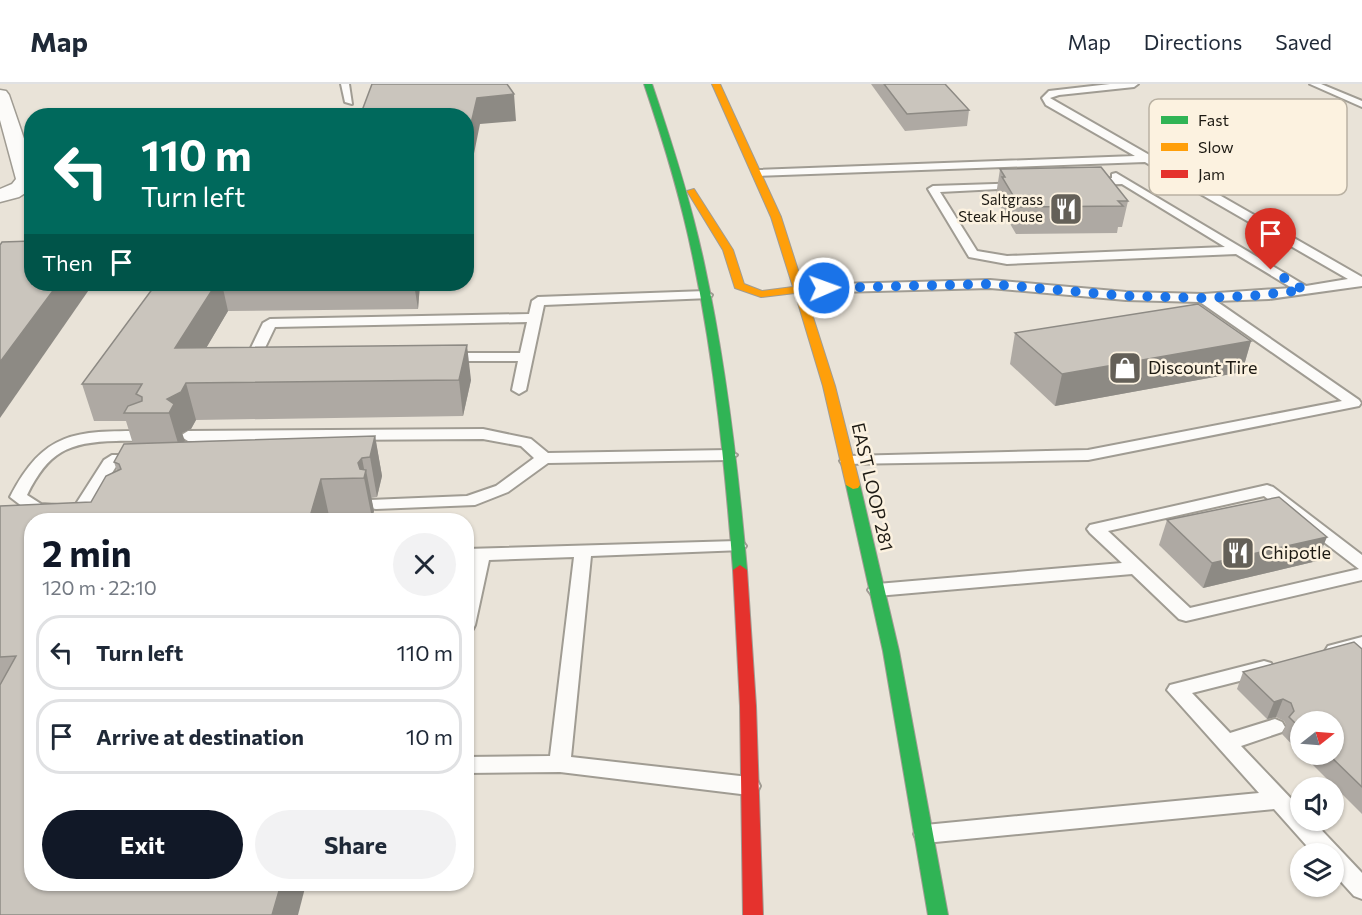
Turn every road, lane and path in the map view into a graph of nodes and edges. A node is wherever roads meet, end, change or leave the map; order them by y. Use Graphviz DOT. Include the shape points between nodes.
graph roads {
  1 [pos="345,84"];
  2 [pos="648,84"];
  3 [pos="1134,84"];
  4 [pos="1314,84"];
  5 [pos="716,85"];
  6 [pos="0,95"];
  7 [pos="350,102"];
  8 [pos="1362,104"];
  9 [pos="1147,159"];
  10 [pos="1092,161"];
  11 [pos="24,172"];
  12 [pos="679,172"];
  13 [pos="758,173"];
  14 [pos="1124,181"];
  15 [pos="24,182"];
  16 [pos="1077,183"];
  17 [pos="1029,185"];
  18 [pos="5,194"];
  19 [pos="1210,195"];
  20 [pos="1238,250"];
  21 [pos="1362,281"];
  22 [pos="800,289"];
  23 [pos="1304,290"];
  24 [pos="706,295"];
  25 [pos="1203,298"];
  26 [pos="534,318"];
  27 [pos="278,356"];
  28 [pos="430,357"];
  29 [pos="525,357"];
  30 [pos="519,390"];
  31 [pos="243,435"];
  32 [pos="144,436"];
  33 [pos="188,436"];
  34 [pos="213,450"];
  35 [pos="729,455"];
  36 [pos="544,458"];
  37 [pos="158,460"];
  38 [pos="848,461"];
  39 [pos="375,504"];
  40 [pos="102,509"];
  41 [pos="80,510"];
  42 [pos="737,546"];
  43 [pos="583,551"];
  44 [pos="474,555"];
  45 [pos="1362,564"];
  46 [pos="1135,568"];
  47 [pos="1362,574"];
  48 [pos="877,590"];
  49 [pos="1362,644"];
  50 [pos="1316,656"];
  51 [pos="1281,664"];
  52 [pos="1275,727"];
  53 [pos="1226,743"];
  54 [pos="560,764"];
  55 [pos="474,765"];
  56 [pos="749,786"];
  57 [pos="1279,800"];
  58 [pos="925,834"];
  59 [pos="1319,843"];
  60 [pos="1344,869"];
  61 [pos="1362,889"];
  62 [pos="753,915"];
  63 [pos="938,915"];
  1 -- 7 [label="lane"];
  2 -- 12 [label="highway"];
  3 -- 9 [label="lane" via="1059,92 1046,98 1049,104"];
  4 -- 8 [label="lane"];
  5 -- 13 [label="highway, EAST LOOP 281"];
  6 -- 11 [label="street"];
  9 -- 10 [label="lane"];
  10 -- 13 [label="lane"];
  10 -- 14 [label="lane"];
  12 -- 22 [label="highway" via="728,250 739,286 763,294"];
  12 -- 24 [label="highway"];
  13 -- 22 [label="highway, EAST LOOP 281"];
  14 -- 16 [label="lane"];
  14 -- 20 [label="lane"];
  15 -- 18 [label="street"];
  17 -- 20 [label="lane" via="933,189 973,254 1006,260"];
  19 -- 21 [label="lane"];
  20 -- 23 [label="lane"];
  21 -- 23 [label="lane"];
  22 -- 25 [label="lane" via="990,284 1117,296"];
  22 -- 38 [label="highway, EAST LOOP 281"];
  23 -- 25 [label="lane"];
  24 -- 26 [label="lane" via="538,301"];
  24 -- 35 [label="highway"];
  25 -- 38 [label="lane" via="1354,403 1088,455"];
  26 -- 27 [label="lane" via="270,323 254,356"];
  26 -- 29 [label="lane"];
  28 -- 29 [label="lane"];
  29 -- 30 [label="lane"];
  31 -- 33 [label="lane"];
  31 -- 34 [label="lane"];
  31 -- 36 [label="lane" via="483,434 526,442"];
  32 -- 41 [label="lane" via="99,435 70,440 48,452 27,475 18,497 37,509"];
  35 -- 36 [label="lane"];
  35 -- 42 [label="highway"];
  36 -- 39 [label="lane" via="502,489 469,501"];
  37 -- 41 [label="lane" via="112,460"];
  38 -- 48 [label="highway, EAST LOOP 281"];
  40 -- 41 [label="lane"];
  42 -- 43 [label="lane"];
  42 -- 56 [label="highway"];
  43 -- 44 [label="lane"];
  43 -- 54 [label="lane"];
  45 -- 46 [label="lane" via="1267,490 1096,530"];
  46 -- 47 [label="lane" via="1186,615"];
  46 -- 48 [label="lane"];
  48 -- 58 [label="highway, EAST LOOP 281"];
  49 -- 50 [label="lane"];
  51 -- 53 [label="lane" via="1177,690"];
  52 -- 53 [label="lane"];
  53 -- 57 [label="lane"];
  54 -- 55 [label="lane"];
  54 -- 56 [label="lane"];
  56 -- 62 [label="highway"];
  57 -- 58 [label="lane"];
  57 -- 59 [label="lane"];
  58 -- 63 [label="highway, EAST LOOP 281"];
  60 -- 61 [label="lane"];
}
